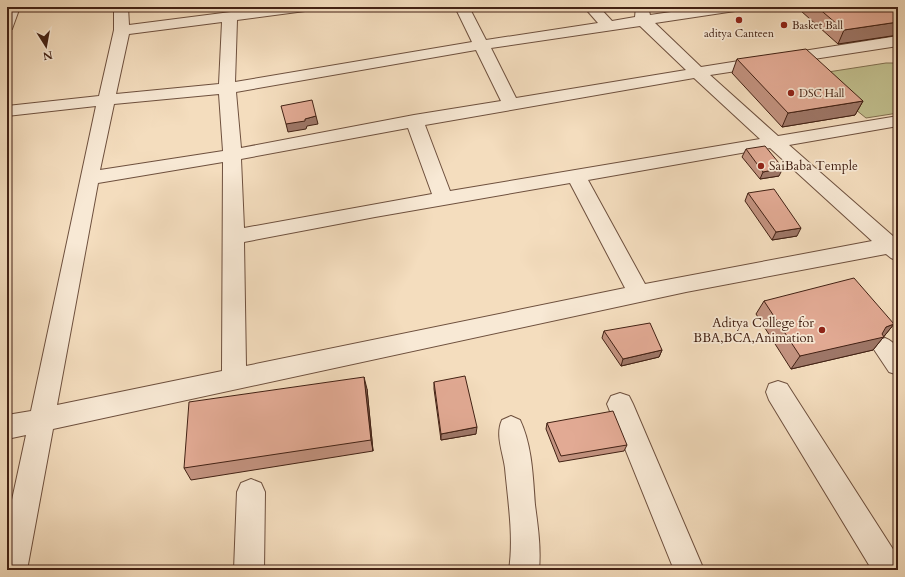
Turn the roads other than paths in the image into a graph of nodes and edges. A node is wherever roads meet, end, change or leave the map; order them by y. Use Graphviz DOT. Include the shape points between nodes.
graph roads {
  1 [pos="13,7"];
  2 [pos="121,7"];
  3 [pos="305,7"];
  4 [pos="462,7"];
  5 [pos="591,7"];
  6 [pos="735,7"];
  7 [pos="273,9"];
  8 [pos="642,13"];
  9 [pos="230,18"];
  10 [pos="608,25"];
  11 [pos="7,26"];
  12 [pos="122,30"];
  13 [pos="898,41"];
  14 [pos="480,45"];
  15 [pos="698,72"];
  16 [pos="227,88"];
  17 [pos="106,100"];
  18 [pos="511,104"];
  19 [pos="7,111"];
  20 [pos="414,120"];
  21 [pos="898,121"];
  22 [pos="776,142"];
  23 [pos="232,155"];
  24 [pos="576,176"];
  25 [pos="89,178"];
  26 [pos="442,198"];
  27 [pos="234,237"];
  28 [pos="896,248"];
  29 [pos="639,294"];
  30 [pos="234,378"];
  31 [pos="778,392"];
  32 [pos="620,404"];
  33 [pos="40,421"];
  34 [pos="7,427"];
  35 [pos="511,428"];
  36 [pos="251,492"];
  37 [pos="12,570"];
  38 [pos="249,570"];
  39 [pos="524,570"];
  40 [pos="690,570"];
  41 [pos="889,570"];
  1 -- 11 [label="street"];
  2 -- 12 [label="street"];
  3 -- 7 [label="street"];
  4 -- 14 [label="street"];
  5 -- 10 [label="street"];
  6 -- 8 [label="street"];
  7 -- 9 [label="street"];
  8 -- 10 [label="street"];
  8 -- 15 [label="street"];
  9 -- 12 [label="street"];
  9 -- 16 [label="street"];
  10 -- 14 [label="street"];
  12 -- 17 [label="street"];
  13 -- 15 [label="street"];
  14 -- 16 [label="street"];
  14 -- 18 [label="street"];
  15 -- 18 [label="street"];
  15 -- 22 [label="street"];
  16 -- 17 [label="street"];
  16 -- 23 [label="street"];
  17 -- 19 [label="street"];
  17 -- 25 [label="street"];
  18 -- 20 [label="street"];
  20 -- 23 [label="street"];
  20 -- 26 [label="street"];
  21 -- 22 [label="street"];
  22 -- 24 [label="street"];
  22 -- 28 [label="street"];
  23 -- 25 [label="street"];
  23 -- 27 [label="street"];
  24 -- 26 [label="street"];
  24 -- 29 [label="street"];
  25 -- 33 [label="street"];
  26 -- 27 [label="street"];
  27 -- 30 [label="street"];
  28 -- 29 [label="street"];
  29 -- 30 [label="street"];
  30 -- 33 [label="street"];
  31 -- 41 [label="street"];
  32 -- 40 [label="street"];
  33 -- 34 [label="street"];
  33 -- 37 [label="street"];
  35 -- 39 [label="street" via="526,555"];
  36 -- 38 [label="street"];
}
